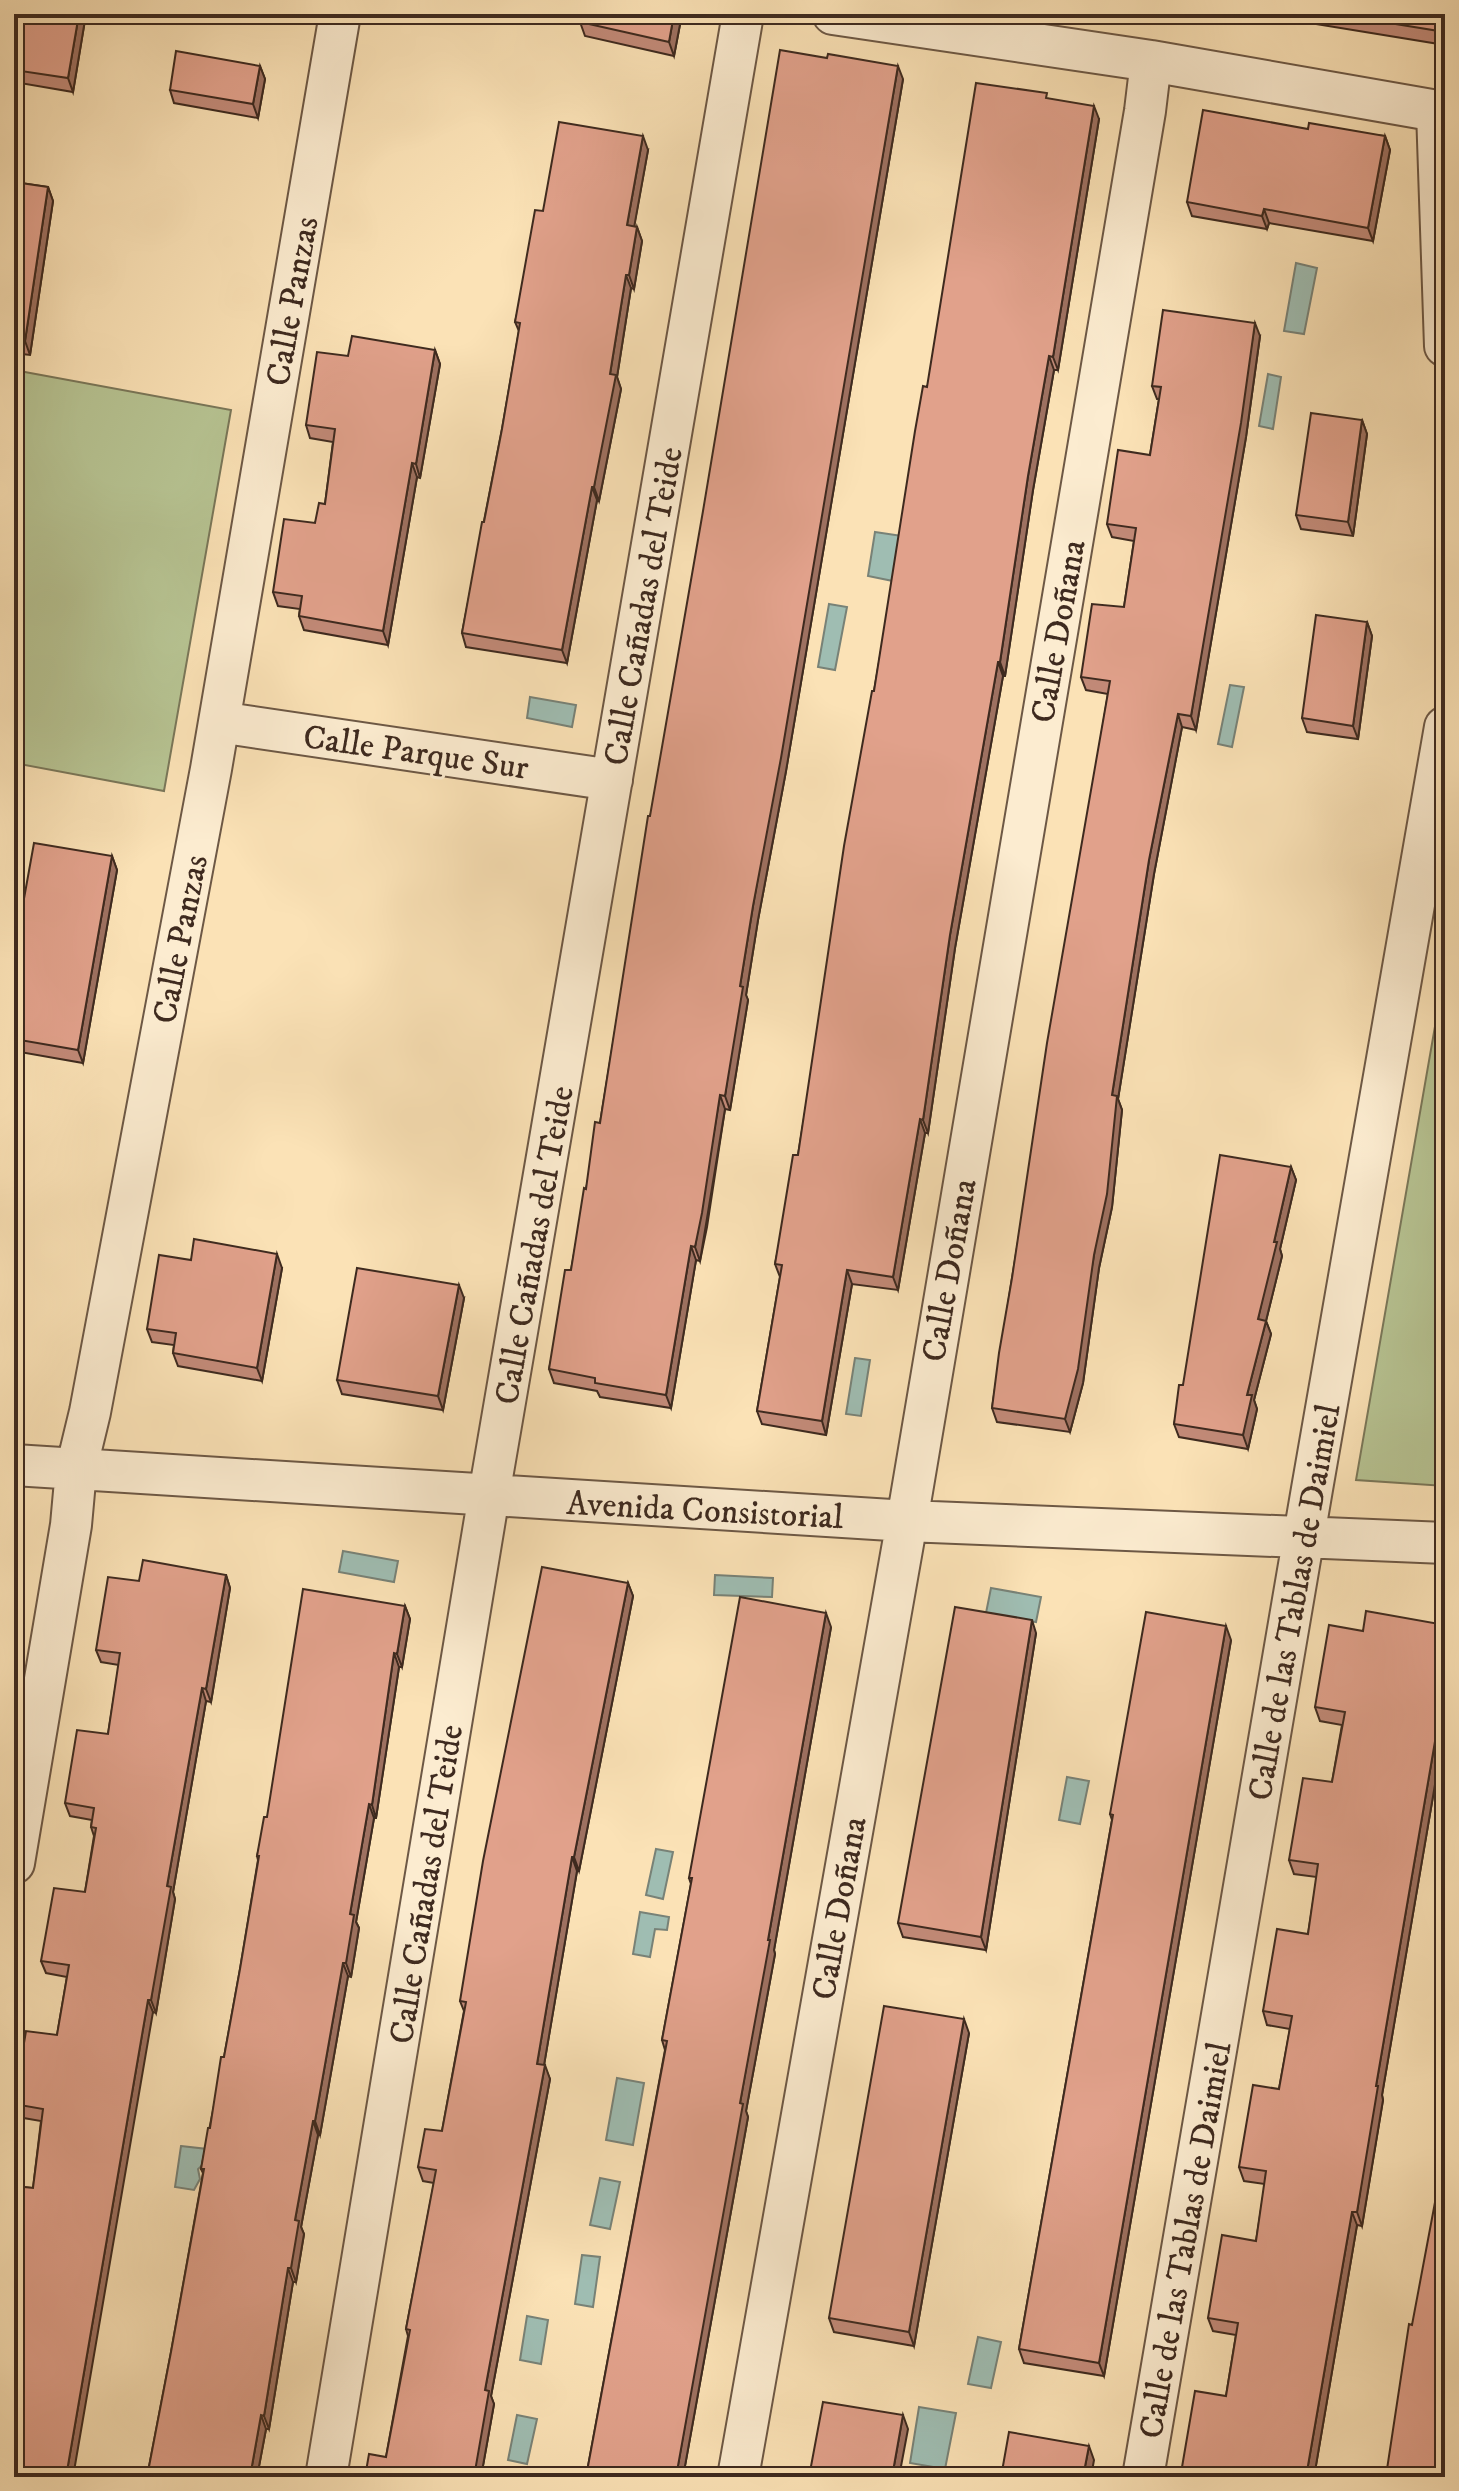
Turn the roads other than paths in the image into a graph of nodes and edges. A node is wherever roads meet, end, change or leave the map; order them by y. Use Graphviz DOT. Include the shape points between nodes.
graph roads {
  1 [pos="340,14"];
  2 [pos="743,14"];
  3 [pos="833,14"];
  4 [pos="1151,61"];
  5 [pos="1445,346"];
  6 [pos="219,722"];
  7 [pos="1445,727"];
  8 [pos="612,780"];
  9 [pos="14,1465"];
  10 [pos="76,1470"];
  11 [pos="489,1495"];
  12 [pos="907,1521"];
  13 [pos="1303,1537"];
  14 [pos="1445,1543"];
  15 [pos="14,1863"];
  16 [pos="326,2477"];
  17 [pos="738,2477"];
  18 [pos="1143,2477"];
  1 -- 6 [label="street, Calle Panzas"];
  2 -- 8 [label="street, Calle Cañadas del Teide"];
  3 -- 4 [label="street"];
  4 -- 5 [label="street" via="1437,111"];
  4 -- 12 [label="street, Calle Doñana"];
  6 -- 8 [label="street, Calle Parque Sur"];
  6 -- 10 [label="street, Calle Panzas"];
  7 -- 13 [label="street, Calle de las Tablas de Daimiel"];
  8 -- 11 [label="street, Calle Cañadas del Teide"];
  9 -- 10 [label="street, Avenida Consistorial"];
  10 -- 11 [label="street, Avenida Consistorial"];
  10 -- 15 [label="street, Calle Panzas"];
  11 -- 12 [label="street, Avenida Consistorial"];
  11 -- 16 [label="street, Calle Cañadas del Teide"];
  12 -- 13 [label="street, Avenida Consistorial"];
  12 -- 17 [label="street, Calle Doñana"];
  13 -- 14 [label="street, Avenida Consistorial"];
  13 -- 18 [label="street, Calle de las Tablas de Daimiel"];
}
